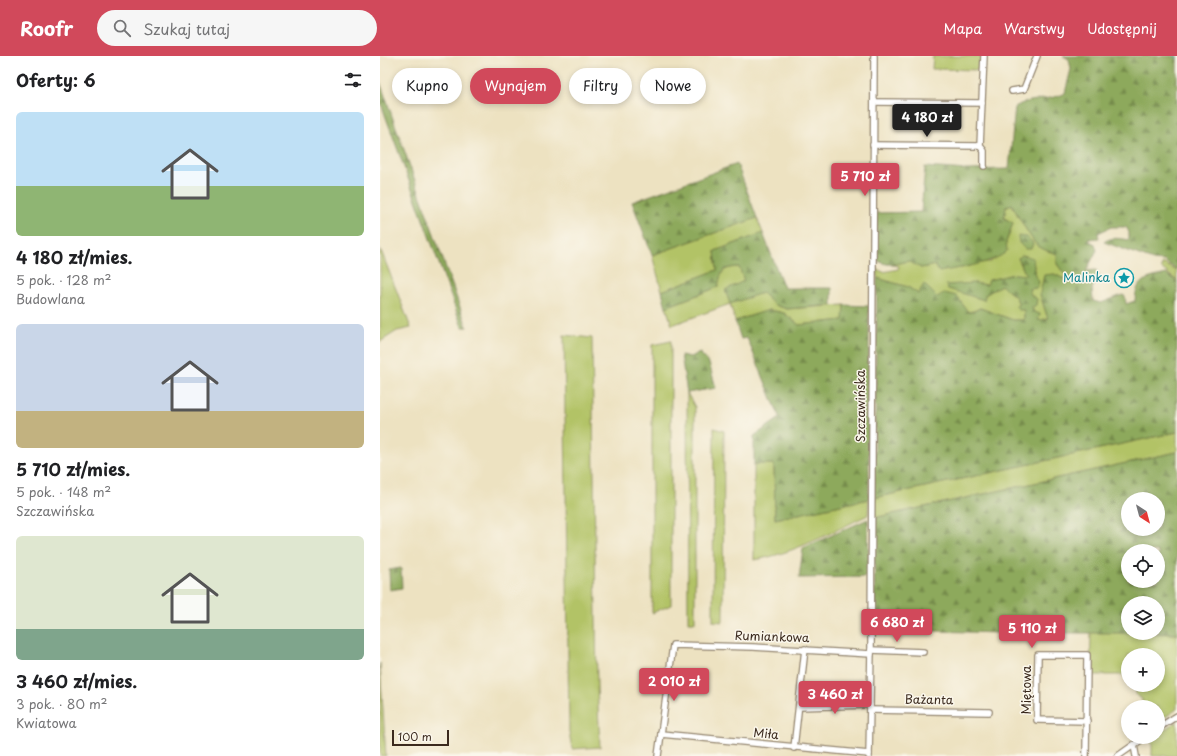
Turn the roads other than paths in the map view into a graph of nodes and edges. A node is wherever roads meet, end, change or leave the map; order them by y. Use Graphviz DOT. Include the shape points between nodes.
graph roads {
  1 [pos="874,56"];
  2 [pos="984,56"];
  3 [pos="1037,56"];
  4 [pos="1012,91"];
  5 [pos="874,102"];
  6 [pos="982,103"];
  7 [pos="873,145"];
  8 [pos="980,146"];
  9 [pos="984,166"];
  10 [pos="805,650"];
  11 [pos="871,652"];
  12 [pos="923,652"];
  13 [pos="798,707"];
  14 [pos="870,707"];
  15 [pos="989,712"];
  16 [pos="1177,716"];
  17 [pos="1087,721"];
  18 [pos="1165,724"];
  19 [pos="661,734"];
  20 [pos="1134,745"];
  21 [pos="794,748"];
  22 [pos="869,755"];
  23 [pos="658,756"];
  24 [pos="1086,756"];
  25 [pos="1118,756"];
  26 [pos="1136,756"];
  1 -- 5 [label="street, Szczawińska"];
  2 -- 6 [label="street"];
  3 -- 4 [label="street" via="1024,90"];
  5 -- 6 [label="street"];
  5 -- 7 [label="street, Szczawińska"];
  6 -- 8 [label="street"];
  7 -- 8 [label="street"];
  7 -- 11 [label="street, Szczawińska"];
  8 -- 9 [label="street" via="984,152"];
  10 -- 11 [label="street, Rumiankowa"];
  10 -- 13 [label="street"];
  10 -- 19 [label="street, Rumiankowa" via="672,645"];
  11 -- 12 [label="street, Rumiankowa"];
  11 -- 14 [label="street, Szczawińska"];
  13 -- 14 [label="street, Bażanta"];
  13 -- 21 [label="street"];
  14 -- 15 [label="street, Bażanta"];
  14 -- 22 [label="street, Szczawińska"];
  16 -- 18 [label="street"];
  17 -- 17 [label="street, Miętowa" via="1087,655 1038,655 1037,720"];
  17 -- 24 [label="street, Miętowa"];
  19 -- 21 [label="street, Miła"];
  19 -- 23 [label="street"];
  20 -- 25 [label="street"];
  20 -- 26 [label="street"];
  21 -- 22 [label="street, Miła"];
}
